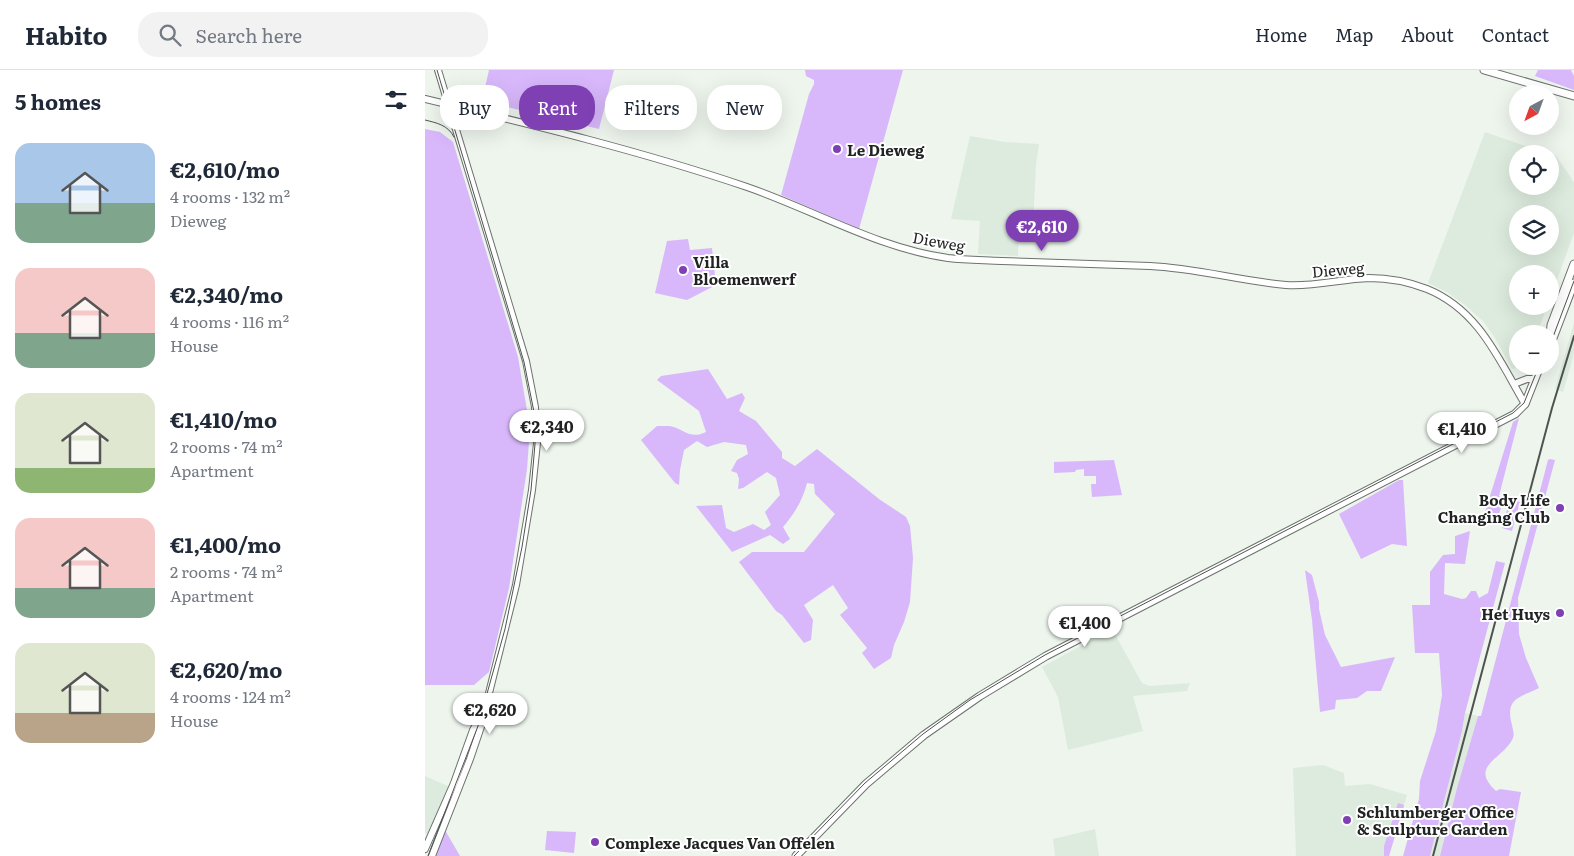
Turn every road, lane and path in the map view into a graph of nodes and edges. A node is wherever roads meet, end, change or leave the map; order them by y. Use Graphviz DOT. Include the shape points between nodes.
graph roads {
  1 [pos="438,70"];
  2 [pos="1484,70"];
  3 [pos="443,85"];
  4 [pos="1574,96"];
  5 [pos="425,99"];
  6 [pos="440,103"];
  7 [pos="509,120"];
  8 [pos="457,130"];
  9 [pos="1574,264"];
  10 [pos="1574,283"];
  11 [pos="1551,325"];
  12 [pos="1558,325"];
  13 [pos="1533,375"];
  14 [pos="1537,375"];
  15 [pos="1514,384"];
  16 [pos="1525,404"];
  17 [pos="485,709"];
  18 [pos="425,849"];
  19 [pos="432,856"];
  20 [pos="796,856"];
  1 -- 3 [label="street"];
  2 -- 4 [label="main road"];
  5 -- 6 [label="street, Dieweg"];
  7 -- 15 [label="street, Dieweg" via="680,166 756,190 851,230 947,258 1152,266 1288,285 1366,278 1395,280 1429,290 1467,316 1492,344"];
  8 -- 17 [label="street" via="526,361 535,407 537,444 524,546"];
  9 -- 11 [label="main road"];
  10 -- 12 [label="main road"];
  13 -- 15 [label="street"];
  14 -- 16 [label="main road"];
  15 -- 16 [label="street, Dieweg"];
  16 -- 20 [label="main road" via="1515,414 1493,426 1045,656 980,696 924,735 866,784"];
  17 -- 18 [label="street" via="473,730"];
  17 -- 19 [label="street" via="475,747"];
}
